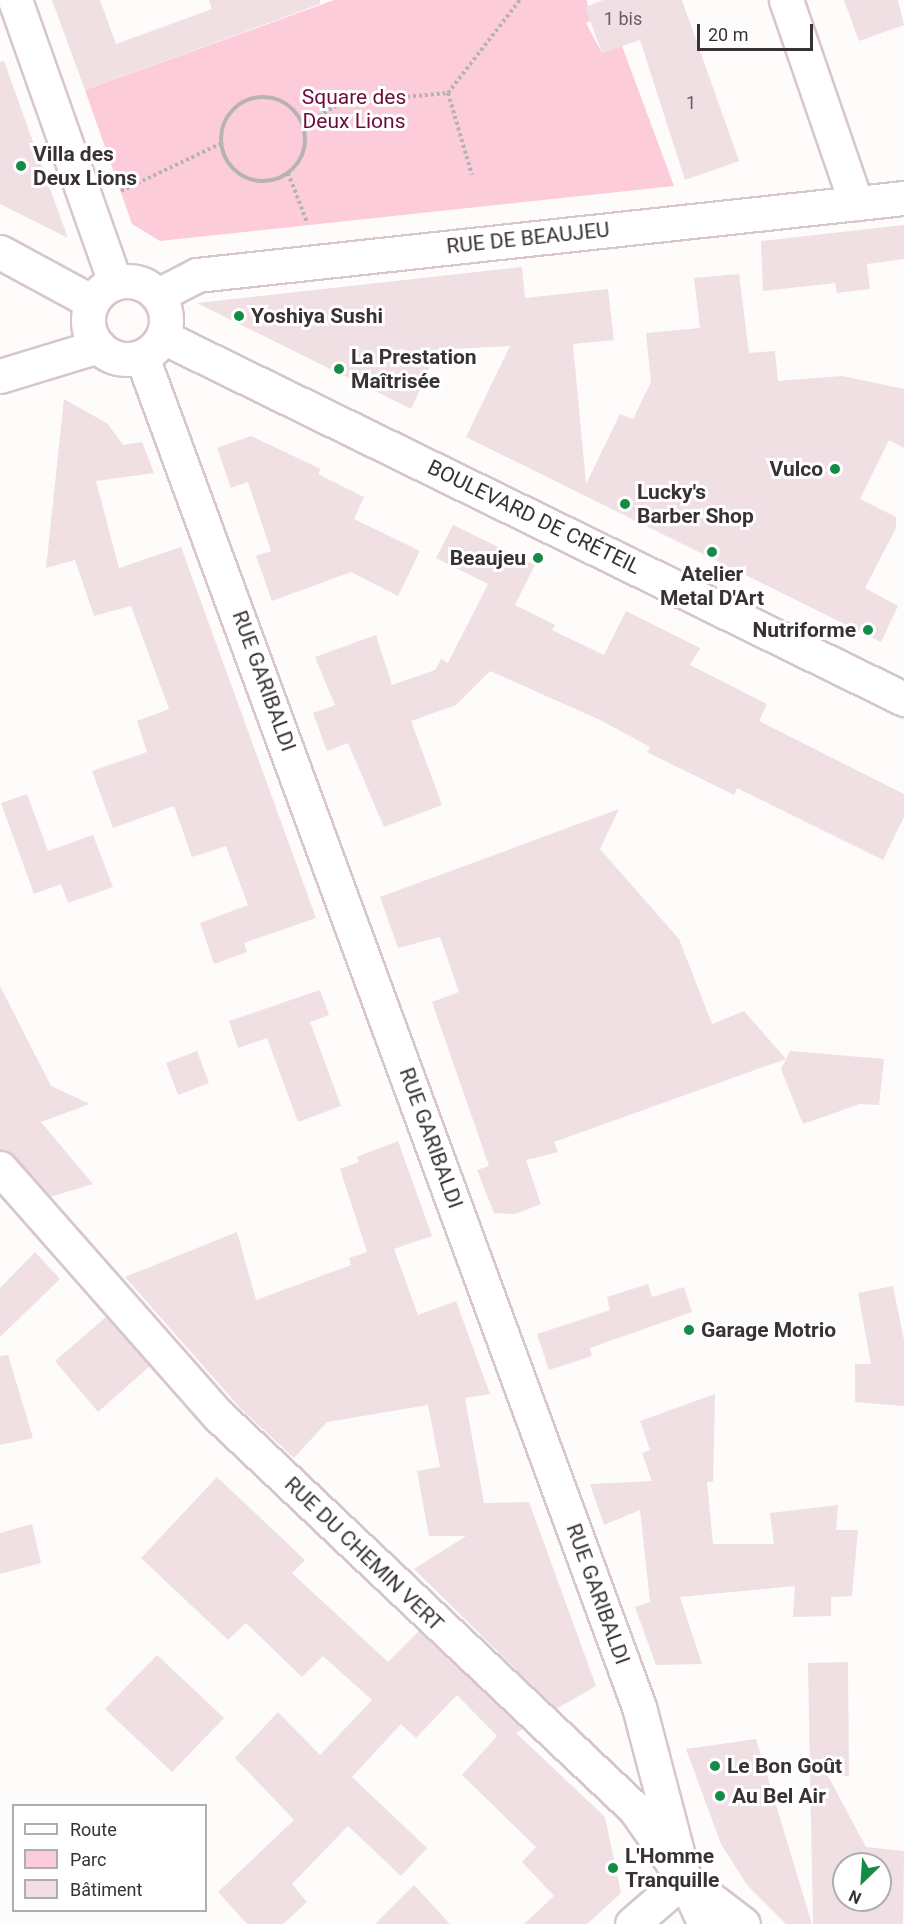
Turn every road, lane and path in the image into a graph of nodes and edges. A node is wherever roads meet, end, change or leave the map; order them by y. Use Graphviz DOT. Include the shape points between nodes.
graph roads {
  1 [pos="15,0"];
  2 [pos="519,0"];
  3 [pos="786,0"];
  4 [pos="448,93"];
  5 [pos="303,125"];
  6 [pos="220,144"];
  7 [pos="288,173"];
  8 [pos="472,175"];
  9 [pos="120,191"];
  10 [pos="904,198"];
  11 [pos="856,203"];
  12 [pos="307,222"];
  13 [pos="0,252"];
  14 [pos="104,292"];
  15 [pos="158,295"];
  16 [pos="99,346"];
  17 [pos="152,347"];
  18 [pos="0,376"];
  19 [pos="904,699"];
  20 [pos="0,1168"];
  21 [pos="684,1879"];
  22 [pos="632,1924"];
  23 [pos="705,1924"];
  24 [pos="743,1924"];
  1 -- 14 [label="street"];
  2 -- 4 [label="path"];
  3 -- 11 [label="street"];
  4 -- 5 [label="path" via="341,103"];
  4 -- 8 [label="path"];
  5 -- 6 [label="path" via="287,103 260,96 246,99 226,117"];
  5 -- 7 [label="path" via="304,151"];
  6 -- 7 [label="path" via="229,164 246,178 275,179"];
  6 -- 9 [label="path"];
  7 -- 12 [label="path"];
  10 -- 11 [label="street, RUE DE BEAUJEU"];
  11 -- 15 [label="street, RUE DE BEAUJEU" via="197,275"];
  13 -- 14 [label="street"];
  14 -- 15 [label="street" via="138,282"];
  14 -- 16 [label="street" via="88,327"];
  15 -- 17 [label="street" via="166,315"];
  16 -- 17 [label="street" via="123,359"];
  16 -- 18 [label="street"];
  17 -- 19 [label="street, BOULEVARD DE CRÉTEIL"];
  17 -- 21 [label="street, RUE GARIBALDI" via="631,1686"];
  20 -- 21 [label="street, RUE DU CHEMIN VERT" via="219,1416 635,1809"];
  21 -- 22 [label="street"];
  21 -- 23 [label="street, RUE GARIBALDI"];
  21 -- 24 [label="street, RUE DU CHEMIN VERT"];
}
